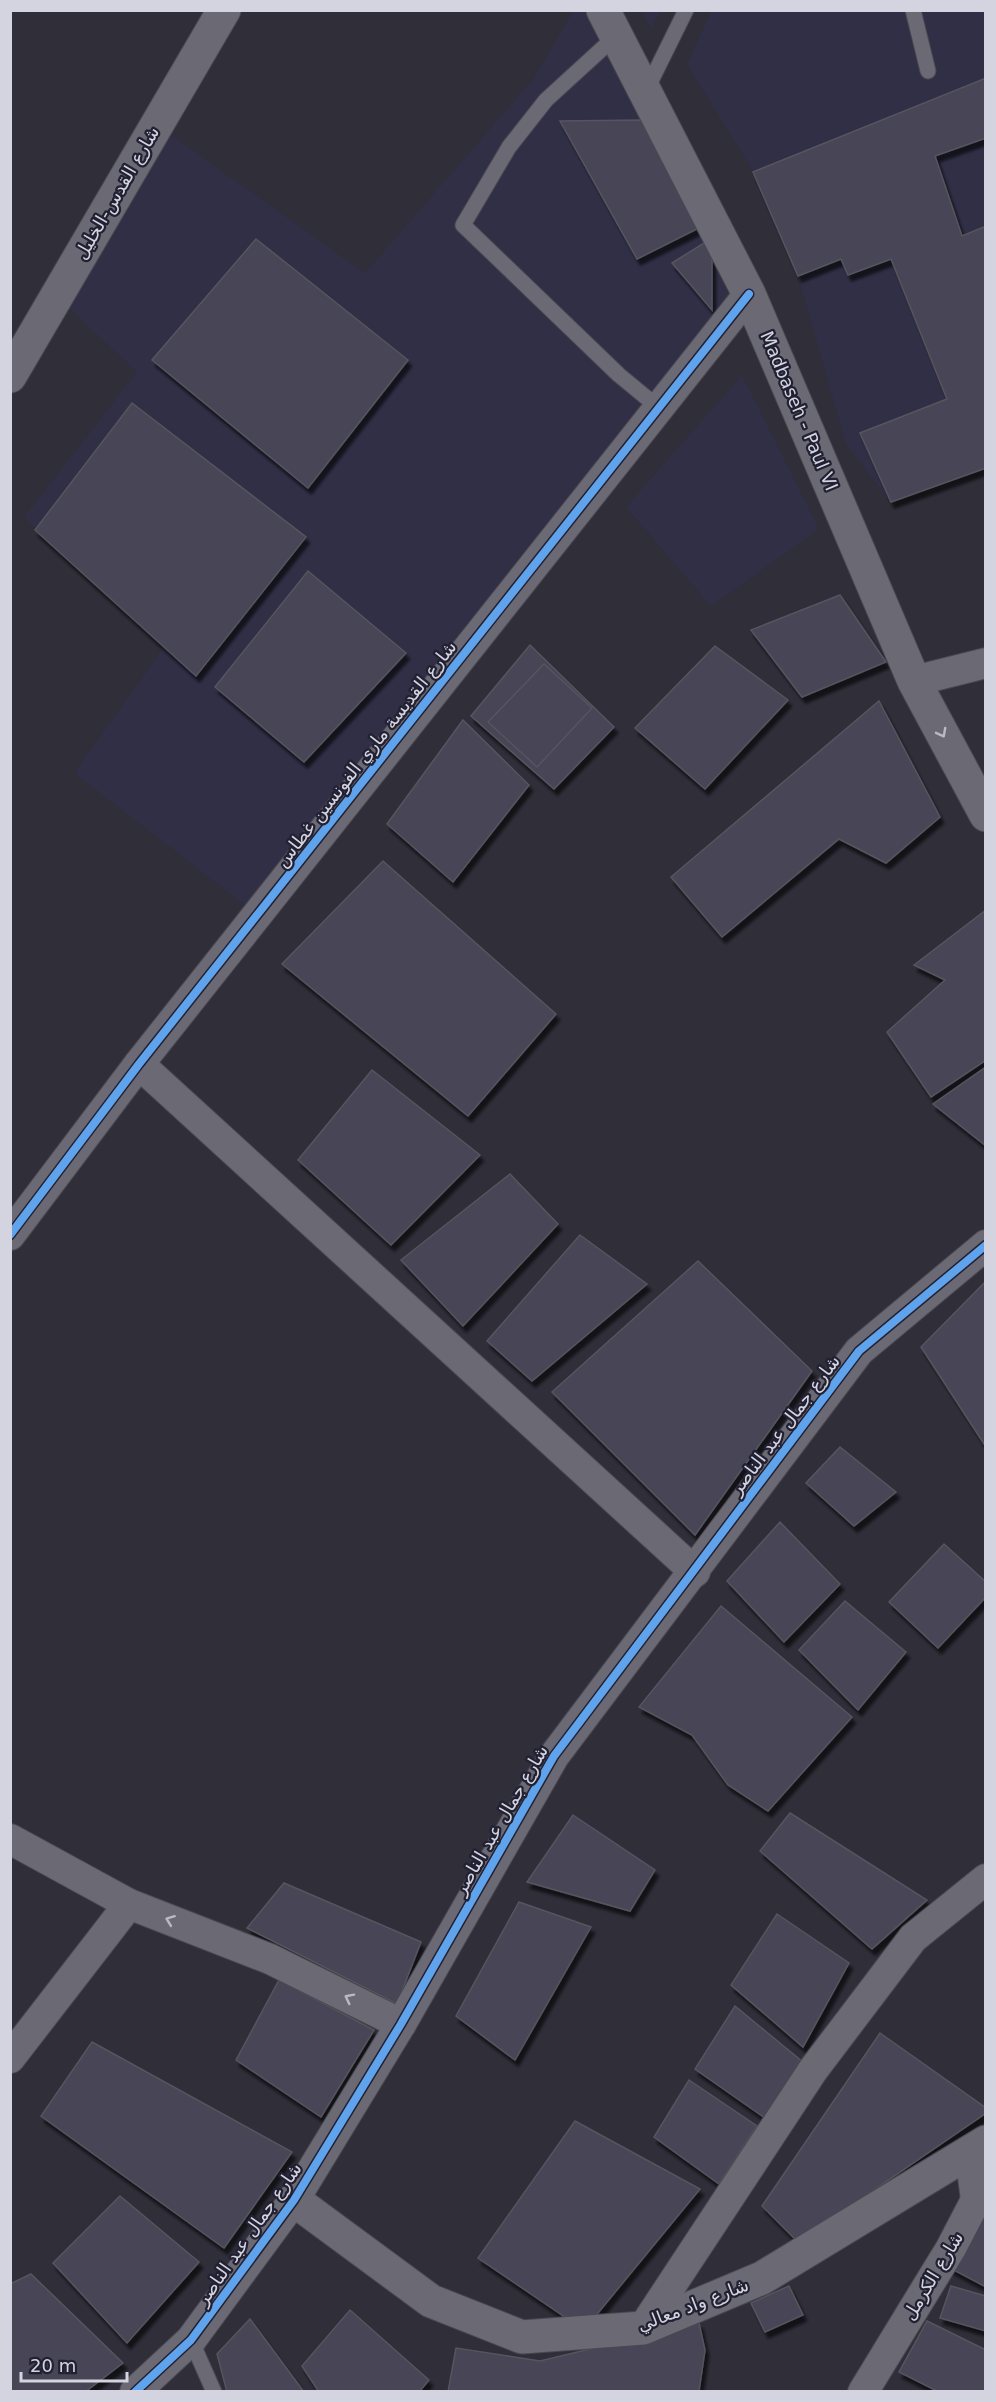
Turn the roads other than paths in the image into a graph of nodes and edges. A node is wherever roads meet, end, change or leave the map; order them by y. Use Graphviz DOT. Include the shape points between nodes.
graph roads {
  1 [pos="224,10"];
  2 [pos="686,10"];
  3 [pos="913,10"];
  4 [pos="610,23"];
  5 [pos="928,71"];
  6 [pos="645,92"];
  7 [pos="749,294"];
  8 [pos="14,363"];
  9 [pos="659,408"];
  10 [pos="986,663"];
  11 [pos="914,681"];
  12 [pos="986,815"];
  13 [pos="139,1064"];
  14 [pos="10,1235"];
  15 [pos="986,1245"];
  16 [pos="695,1572"];
  17 [pos="10,1839"];
  18 [pos="986,1879"];
  19 [pos="129,1904"];
  20 [pos="401,2024"];
  21 [pos="10,2058"];
  22 [pos="978,2147"];
  23 [pos="294,2200"];
  24 [pos="643,2328"];
  25 [pos="191,2340"];
  26 [pos="135,2391"];
  27 [pos="214,2391"];
  28 [pos="863,2391"];
  1 -- 8 [label="street, شارع القدس-الخليل"];
  2 -- 6 [label="lane"];
  3 -- 5 [label="lane"];
  4 -- 6 [label="street, Madbaseh - Paul VI"];
  4 -- 9 [label="lane" via="509,147 463,225"];
  6 -- 7 [label="street, Madbaseh - Paul VI"];
  7 -- 9 [label="street, شارع القديسة ماري الفونسين غطاس"];
  7 -- 11 [label="street, Madbaseh - Paul VI"];
  9 -- 13 [label="street, شارع القديسة ماري الفونسين غطاس"];
  10 -- 11 [label="street"];
  11 -- 12 [label="street, Madbaseh - Paul VI, one-way"];
  13 -- 14 [label="street, شارع القديسة ماري الفونسين غطاس"];
  13 -- 16 [label="street"];
  15 -- 16 [label="street, شارع جمال عبد الناصر" via="859,1351"];
  16 -- 20 [label="street, شارع جمال عبد الناصر" via="554,1756"];
  17 -- 19 [label="street"];
  18 -- 24 [label="street" via="913,1938 813,2070"];
  20 -- 19 [label="street, one-way" via="270,1959"];
  19 -- 21 [label="street"];
  20 -- 23 [label="street, شارع جمال عبد الناصر"];
  22 -- 24 [label="street, شارع واد معالي" via="762,2278"];
  22 -- 28 [label="street, شارع الكرمل" via="976,2200"];
  23 -- 24 [label="street, شارع واد معالي" via="431,2301 522,2337"];
  23 -- 25 [label="street, شارع جمال عبد الناصر"];
  25 -- 26 [label="street, شارع جمال عبد الناصر"];
  25 -- 27 [label="lane"];
}
